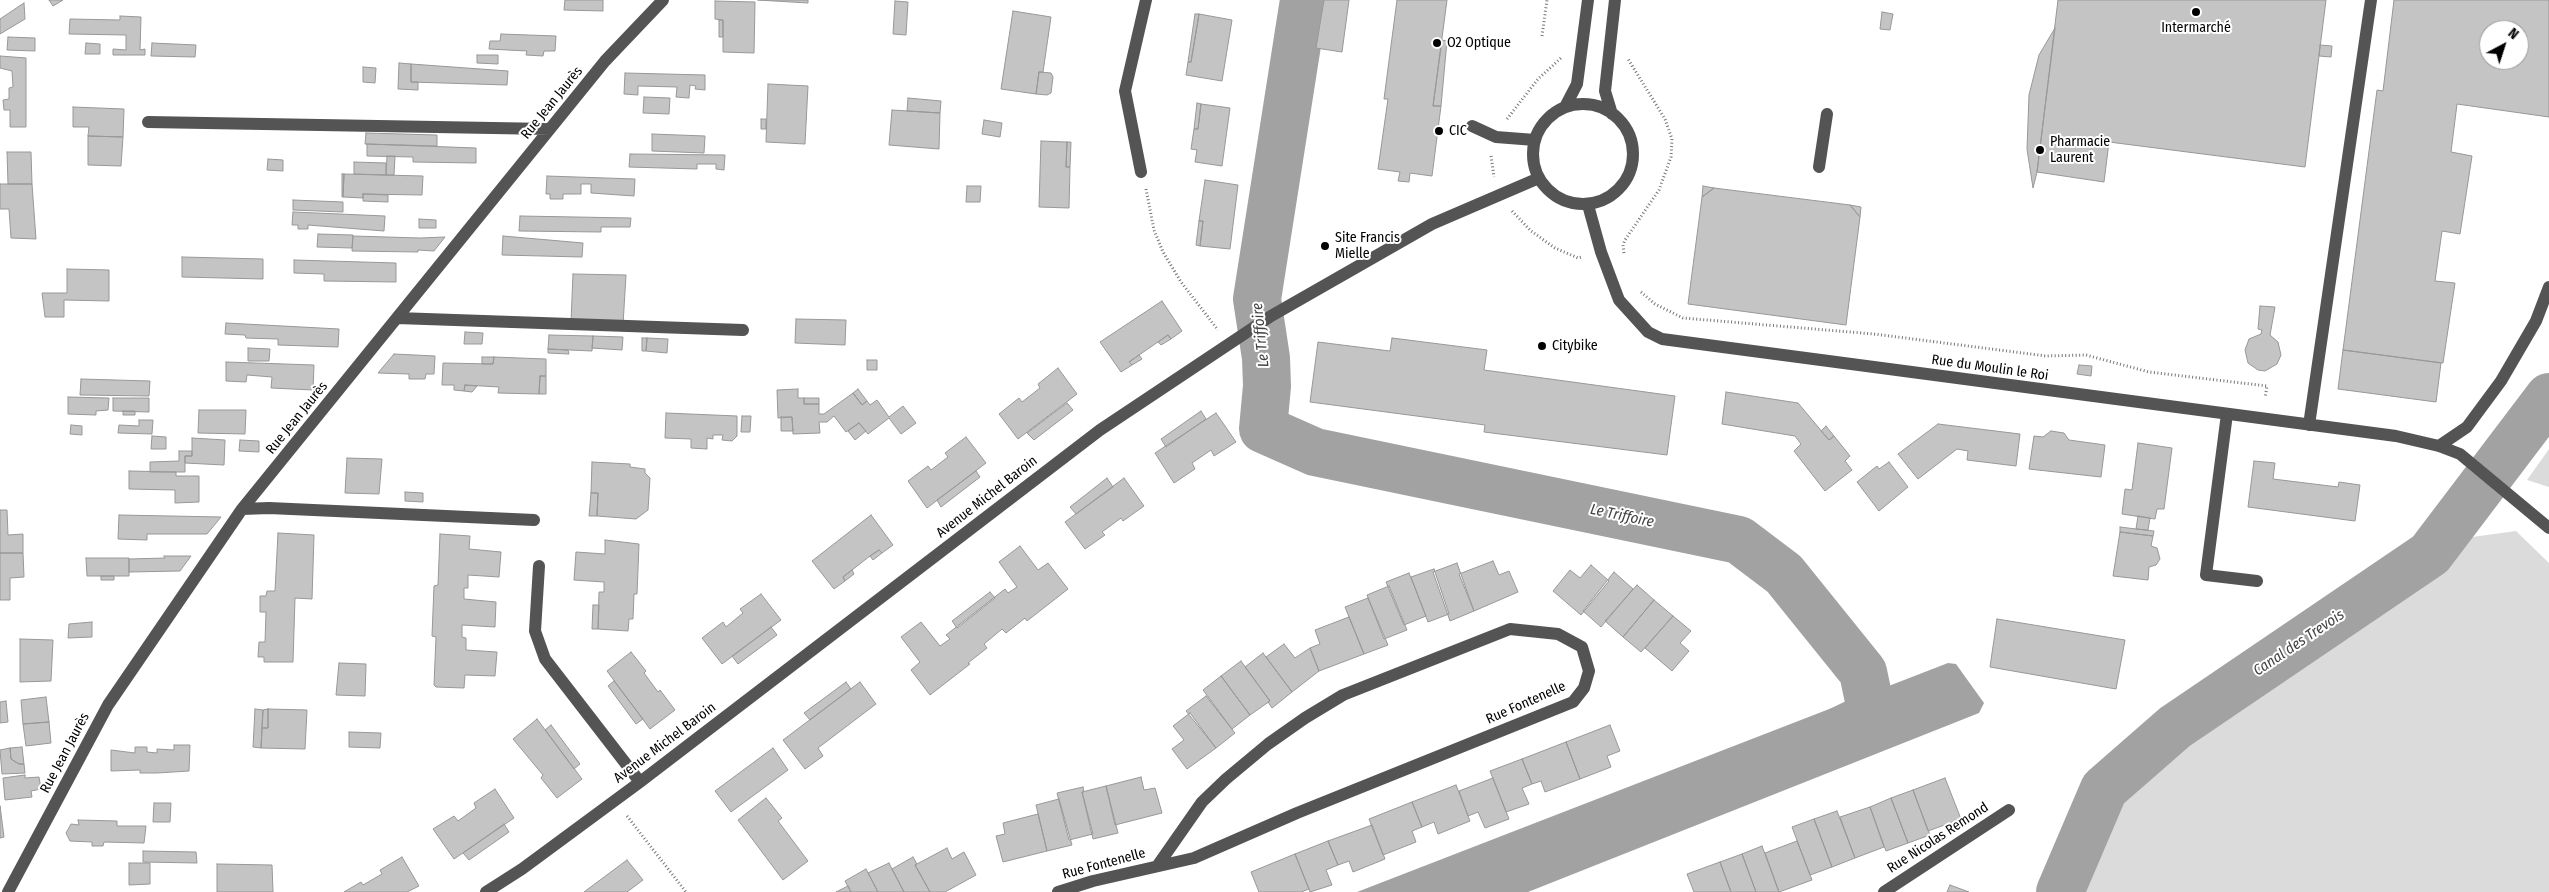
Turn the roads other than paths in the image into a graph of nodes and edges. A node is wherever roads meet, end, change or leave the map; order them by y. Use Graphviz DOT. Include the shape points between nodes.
graph roads {
  1 [pos="663,0"];
  2 [pos="1146,0"];
  3 [pos="1588,0"];
  4 [pos="1615,0"];
  5 [pos="2371,0"];
  6 [pos="1565,108"];
  7 [pos="1612,114"];
  8 [pos="1828,114"];
  9 [pos="148,122"];
  10 [pos="1472,126"];
  11 [pos="550,129"];
  12 [pos="1534,140"];
  13 [pos="1819,167"];
  14 [pos="1141,172"];
  15 [pos="1539,178"];
  16 [pos="1588,205"];
  17 [pos="2549,287"];
  18 [pos="397,318"];
  19 [pos="743,330"];
  20 [pos="2227,414"];
  21 [pos="2309,425"];
  22 [pos="2439,446"];
  23 [pos="242,509"];
  24 [pos="534,520"];
  25 [pos="2549,528"];
  26 [pos="539,566"];
  27 [pos="2257,581"];
  28 [pos="640,782"];
  29 [pos="2009,810"];
  30 [pos="1158,865"];
  31 [pos="8,892"];
  32 [pos="486,892"];
  33 [pos="1058,892"];
  34 [pos="1884,892"];
  1 -- 11 [label="street, Rue Jean Jaurès" via="605,61"];
  2 -- 14 [label="street" via="1125,92"];
  3 -- 6 [label="street" via="1577,84"];
  4 -- 7 [label="street" via="1605,91"];
  5 -- 21 [label="street"];
  6 -- 7 [label="street" via="1580,104 1597,106"];
  6 -- 12 [label="street" via="1548,119"];
  7 -- 16 [label="street" via="1630,135 1633,153 1630,174 1620,189 1602,201"];
  8 -- 13 [label="street"];
  9 -- 11 [label="street"];
  10 -- 12 [label="street" via="1496,137"];
  11 -- 18 [label="street, Rue Jean Jaurès"];
  12 -- 15 [label="street" via="1533,162"];
  15 -- 16 [label="street" via="1552,194 1571,203"];
  15 -- 28 [label="street, Avenue Michel Baroin" via="1432,224 1271,316 1100,430"];
  16 -- 20 [label="street, Rue du Moulin le Roi" via="1619,300 1632,318 1662,339"];
  17 -- 22 [label="street" via="2536,321 2501,381 2467,427"];
  18 -- 19 [label="street"];
  18 -- 23 [label="street, Rue Jean Jaurès"];
  20 -- 21 [label="street, Rue du Moulin le Roi"];
  20 -- 27 [label="street" via="2206,575"];
  21 -- 22 [label="street, Rue du Moulin le Roi" via="2396,436"];
  22 -- 25 [label="street, Rue du Moulin le Roi" via="2470,460"];
  23 -- 24 [label="street"];
  23 -- 31 [label="street, Rue Jean Jaurès" via="108,705"];
  26 -- 28 [label="street" via="535,631 545,659"];
  28 -- 32 [label="street, Avenue Michel Baroin"];
  29 -- 34 [label="street, Rue Nicolas Remond"];
  30 -- 30 [label="street, Rue Fontenelle" via="1194,858 1573,702 1584,688 1589,670 1582,647 1558,634 1510,628 1343,695 1268,744 1226,779 1202,802"];
  30 -- 33 [label="street, Rue Fontenelle"];
}
